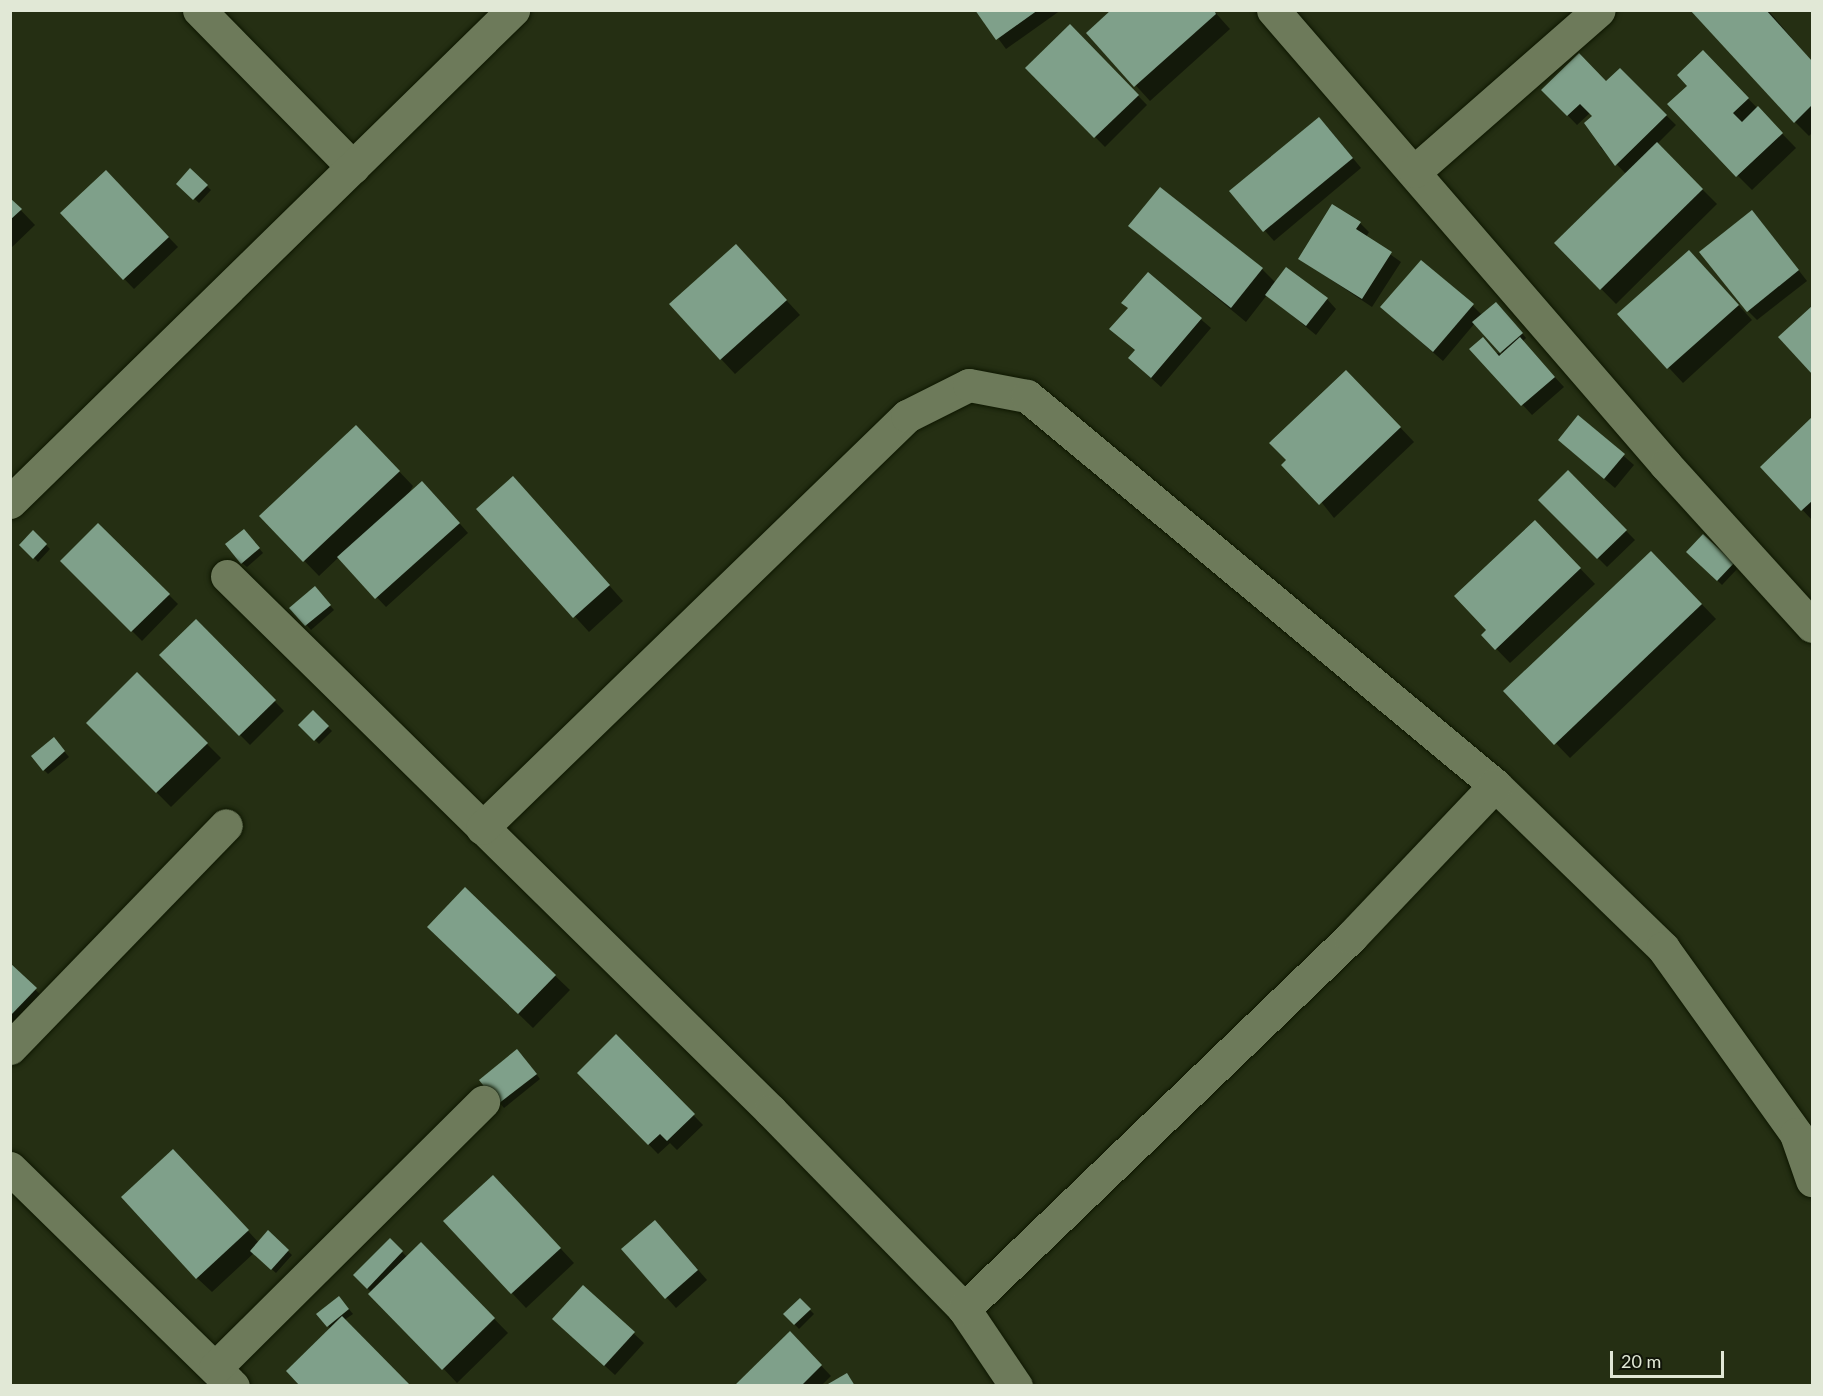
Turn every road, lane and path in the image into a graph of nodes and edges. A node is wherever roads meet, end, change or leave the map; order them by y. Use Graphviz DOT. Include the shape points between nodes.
graph roads {
  1 [pos="199,10"];
  2 [pos="513,10"];
  3 [pos="1272,10"];
  4 [pos="1599,10"];
  5 [pos="353,167"];
  6 [pos="1415,171"];
  7 [pos="10,502"];
  8 [pos="227,576"];
  9 [pos="1812,626"];
  10 [pos="1495,785"];
  11 [pos="226,825"];
  12 [pos="482,828"];
  13 [pos="10,1048"];
  14 [pos="483,1102"];
  15 [pos="10,1168"];
  16 [pos="1812,1180"];
  17 [pos="964,1309"];
  18 [pos="224,1377"];
  19 [pos="1016,1386"];
  1 -- 5 [label="street"];
  2 -- 5 [label="street"];
  3 -- 6 [label="street"];
  4 -- 6 [label="street"];
  5 -- 7 [label="street"];
  6 -- 9 [label="street" via="1666,465"];
  8 -- 12 [label="street"];
  10 -- 12 [label="street" via="1027,396 969,384 907,416"];
  10 -- 16 [label="street" via="1663,948 1796,1134"];
  10 -- 17 [label="street" via="1351,937"];
  11 -- 13 [label="street"];
  12 -- 17 [label="street"];
  14 -- 18 [label="street"];
  15 -- 18 [label="street"];
  17 -- 19 [label="street"];
}
